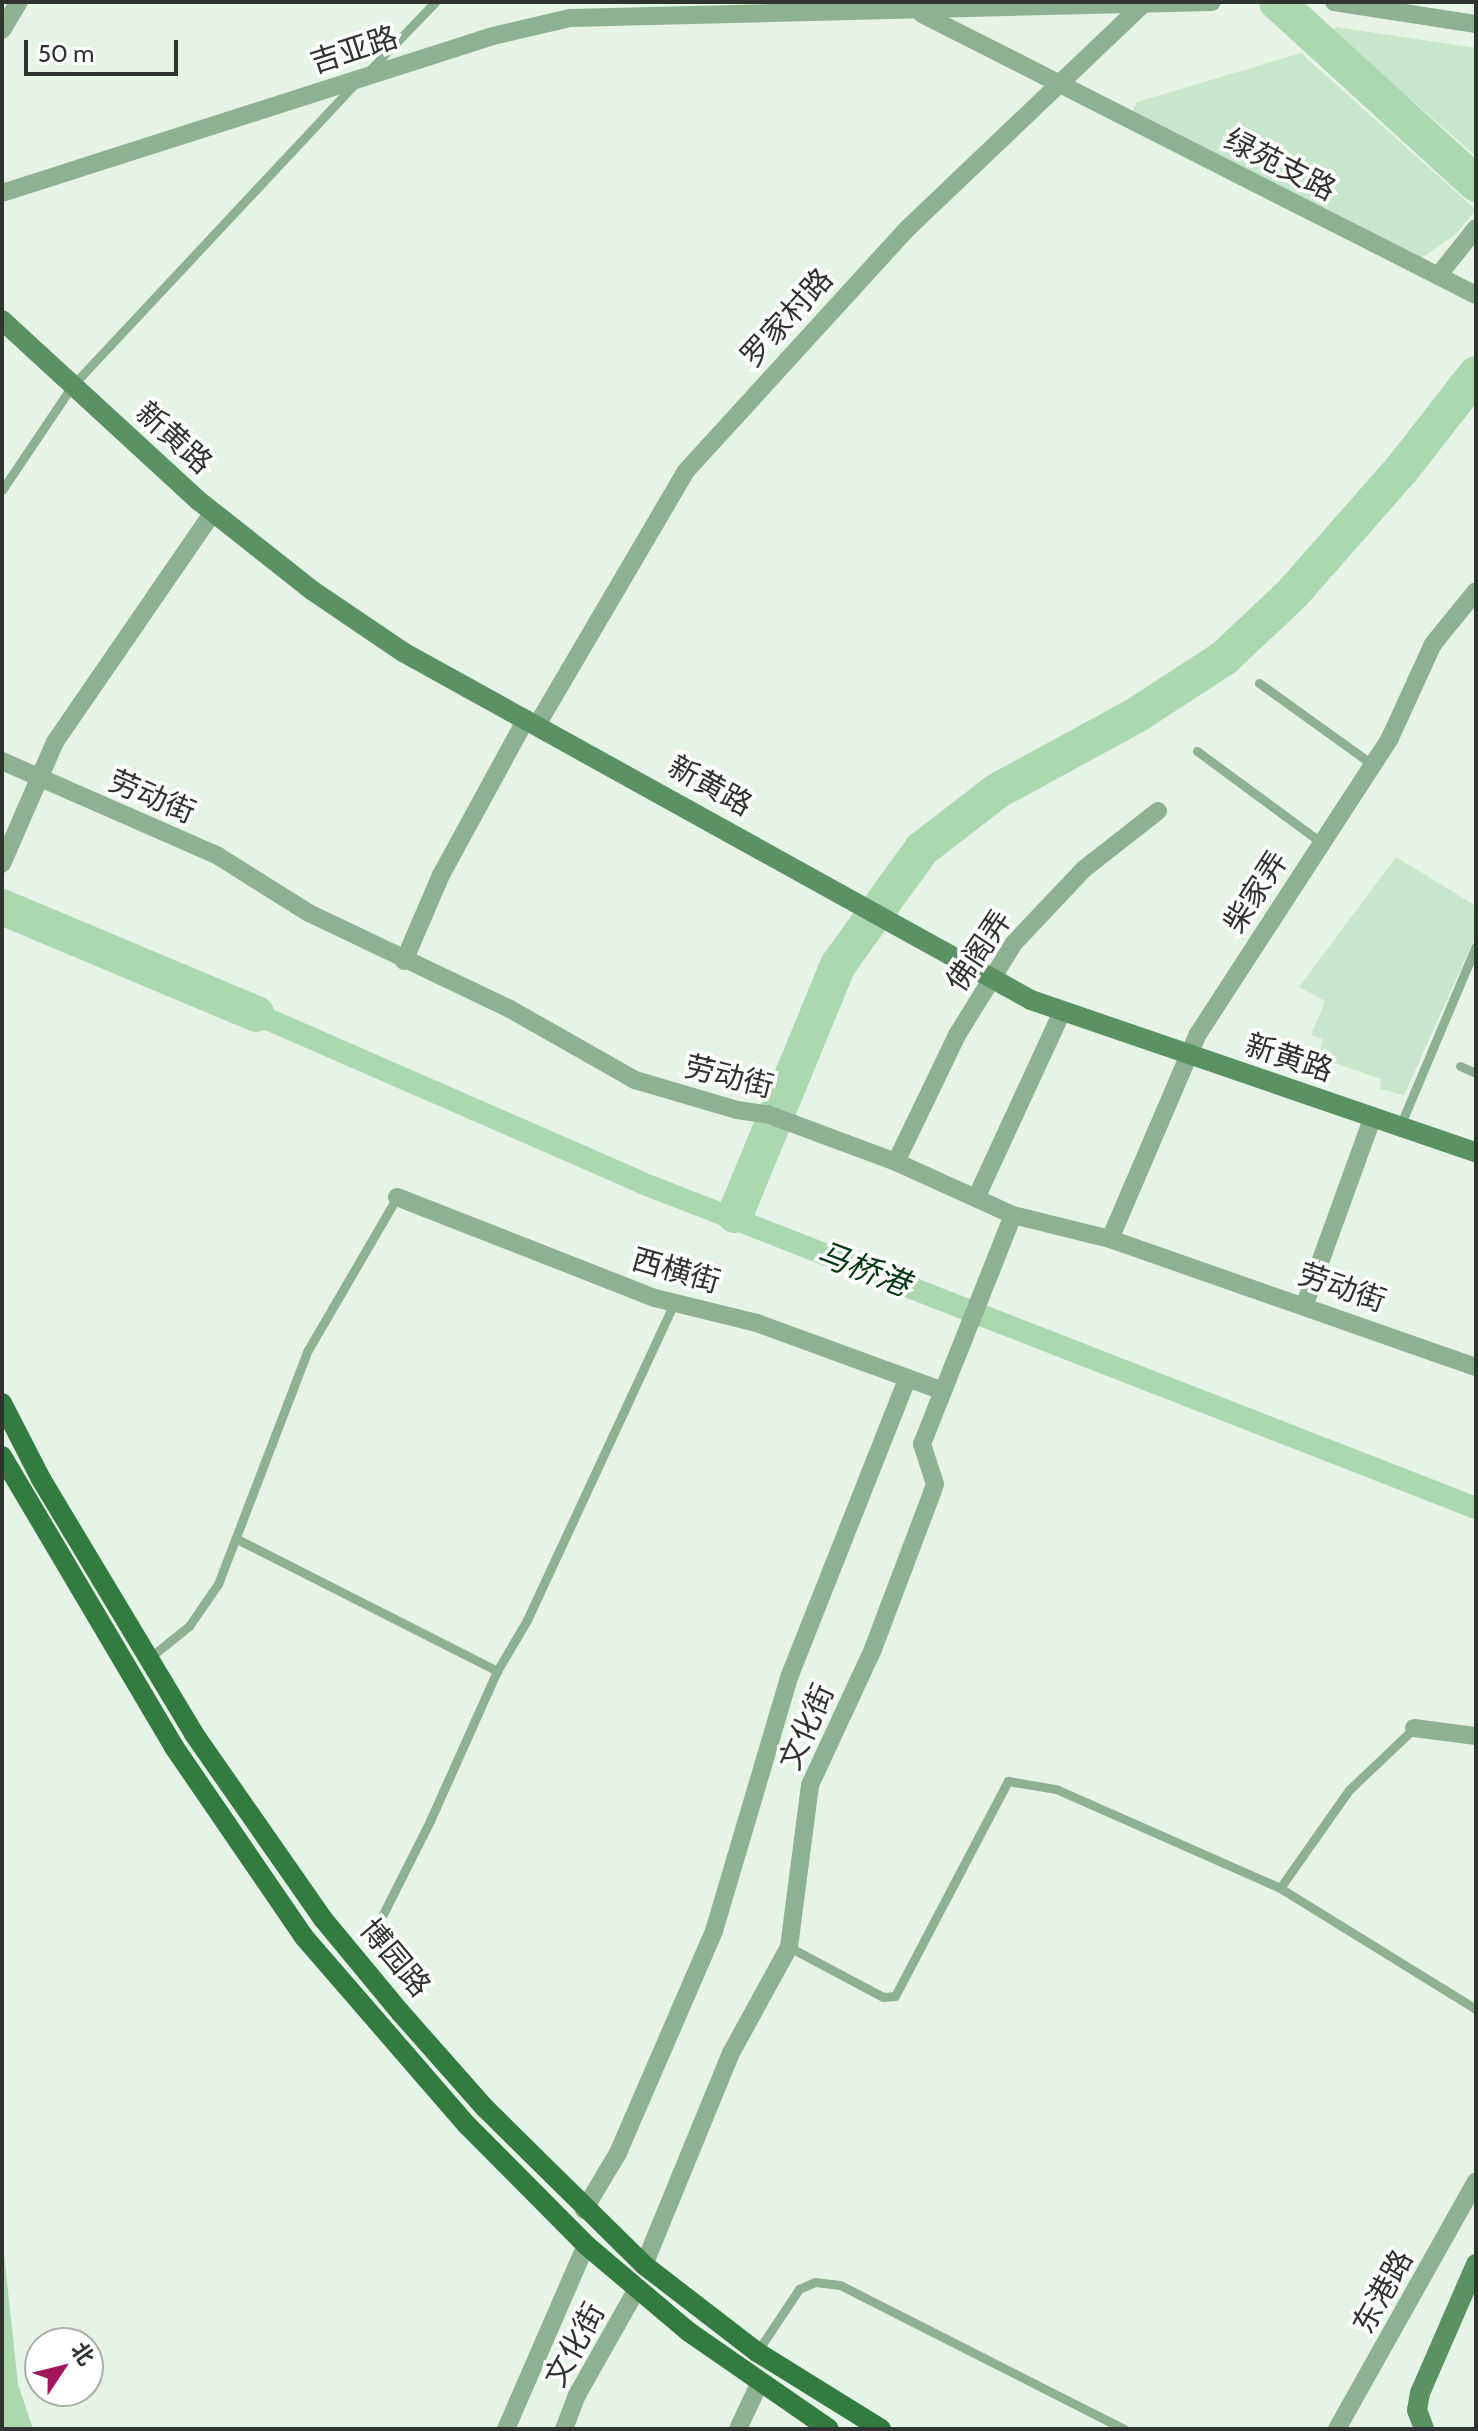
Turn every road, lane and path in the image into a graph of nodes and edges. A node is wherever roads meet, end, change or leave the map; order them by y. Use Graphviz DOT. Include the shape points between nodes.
graph roads {
  1 [pos="19,2"];
  2 [pos="435,2"];
  3 [pos="897,2"];
  4 [pos="1212,2"];
  5 [pos="1334,2"];
  6 [pos="1380,4"];
  7 [pos="1142,5"];
  8 [pos="919,13"];
  9 [pos="1476,24"];
  10 [pos="2,30"];
  11 [pos="363,77"];
  12 [pos="1060,84"];
  13 [pos="2,193"];
  14 [pos="1476,228"];
  15 [pos="1438,276"];
  16 [pos="1476,295"];
  17 [pos="2,320"];
  18 [pos="72,386"];
  19 [pos="2,490"];
  20 [pos="213,512"];
  21 [pos="1476,591"];
  22 [pos="1259,683"];
  23 [pos="531,722"];
  24 [pos="1197,751"];
  25 [pos="2,761"];
  26 [pos="1373,765"];
  27 [pos="36,778"];
  28 [pos="1158,811"];
  29 [pos="1322,843"];
  30 [pos="2,864"];
  31 [pos="1476,946"];
  32 [pos="404,961"];
  33 [pos="990,980"];
  34 [pos="1061,1014"];
  35 [pos="1187,1056"];
  36 [pos="1460,1066"];
  37 [pos="1476,1073"];
  38 [pos="1373,1116"];
  39 [pos="1400,1126"];
  40 [pos="1476,1152"];
  41 [pos="896,1162"];
  42 [pos="977,1196"];
  43 [pos="397,1197"];
  44 [pos="1013,1215"];
  45 [pos="1110,1239"];
  46 [pos="674,1303"];
  47 [pos="1305,1304"];
  48 [pos="1476,1367"];
  49 [pos="907,1379"];
  50 [pos="943,1391"];
  51 [pos="2,1403"];
  52 [pos="2,1456"];
  53 [pos="237,1539"];
  54 [pos="148,1659"];
  55 [pos="497,1671"];
  56 [pos="1414,1728"];
  57 [pos="1476,1736"];
  58 [pos="1280,1888"];
  59 [pos="373,1934"];
  60 [pos="789,1947"];
  61 [pos="1476,2009"];
  62 [pos="1476,2181"];
  63 [pos="584,2210"];
  64 [pos="586,2245"];
  65 [pos="1476,2264"];
  66 [pos="644,2265"];
  67 [pos="637,2289"];
  68 [pos="757,2352"];
  69 [pos="759,2384"];
  70 [pos="506,2429"];
  71 [pos="564,2429"];
  72 [pos="738,2429"];
  73 [pos="829,2429"];
  74 [pos="881,2429"];
  75 [pos="1124,2429"];
  76 [pos="1337,2429"];
  77 [pos="1424,2429"];
  1 -- 10 [label="street"];
  2 -- 11 [label="lane"];
  3 -- 8 [label="lane"];
  4 -- 7 [label="street, 吉亚路"];
  5 -- 6 [label="street"];
  6 -- 9 [label="street"];
  7 -- 8 [label="street, 吉亚路"];
  7 -- 12 [label="street, 罗家村路"];
  8 -- 11 [label="street, 吉亚路" via="570,18"];
  8 -- 12 [label="street, 绿苑支路"];
  11 -- 13 [label="street, 吉亚路"];
  11 -- 18 [label="lane"];
  12 -- 15 [label="street, 绿苑支路"];
  12 -- 23 [label="street, 罗家村路" via="899,237 686,471"];
  14 -- 15 [label="street"];
  15 -- 16 [label="street, 绿苑支路"];
  17 -- 18 [label="street, 新黄路"];
  18 -- 19 [label="lane"];
  18 -- 20 [label="street, 新黄路"];
  20 -- 23 [label="street, 新黄路" via="360,624"];
  20 -- 27 [label="street" via="55,742"];
  21 -- 26 [label="street, 柴家弄" via="1433,644 1398,725"];
  22 -- 26 [label="lane"];
  23 -- 32 [label="street, 罗家村路" via="434,889"];
  23 -- 33 [label="street, 新黄路" via="856,900"];
  24 -- 29 [label="lane"];
  25 -- 27 [label="street, 劳动街"];
  26 -- 29 [label="street, 柴家弄"];
  27 -- 30 [label="street"];
  27 -- 32 [label="street, 劳动街" via="218,856 309,913"];
  28 -- 33 [label="street, 佛阁弄" via="1060,892"];
  29 -- 35 [label="street, 柴家弄"];
  31 -- 39 [label="lane"];
  32 -- 41 [label="street, 劳动街" via="510,1009 635,1080 776,1117"];
  33 -- 34 [label="street, 新黄路"];
  33 -- 41 [label="street, 佛阁弄"];
  34 -- 35 [label="street, 新黄路"];
  34 -- 42 [label="street"];
  35 -- 38 [label="street, 新黄路"];
  35 -- 45 [label="street, 柴家弄"];
  36 -- 37 [label="lane"];
  38 -- 39 [label="street, 新黄路"];
  38 -- 47 [label="street"];
  39 -- 40 [label="street, 新黄路"];
  41 -- 42 [label="street, 劳动街"];
  42 -- 44 [label="street, 劳动街"];
  43 -- 46 [label="street, 西横街"];
  43 -- 53 [label="lane" via="308,1350"];
  44 -- 45 [label="street, 劳动街"];
  44 -- 50 [label="street, 文化街"];
  45 -- 47 [label="street, 劳动街"];
  46 -- 49 [label="street, 西横街" via="757,1323"];
  46 -- 55 [label="lane" via="527,1620"];
  47 -- 48 [label="street, 劳动街"];
  49 -- 50 [label="street, 西横街"];
  49 -- 63 [label="street" via="790,1675 714,1931 618,2153"];
  50 -- 60 [label="street, 文化街" via="921,1453 933,1476 932,1493 879,1634 810,1785"];
  51 -- 54 [label="main road, 博园路"];
  52 -- 64 [label="main road, 博园路" via="167,1735 304,1937 467,2125"];
  53 -- 54 [label="lane" via="205,1608"];
  53 -- 55 [label="lane"];
  54 -- 63 [label="main road, 博园路" via="323,1919 485,2108"];
  55 -- 59 [label="lane"];
  56 -- 57 [label="street"];
  56 -- 58 [label="lane" via="1349,1790"];
  58 -- 60 [label="lane" via="1056,1789 1008,1781 895,1996 883,1997"];
  58 -- 61 [label="lane"];
  60 -- 66 [label="street, 文化街" via="731,2053"];
  62 -- 76 [label="street, 东港路"];
  63 -- 66 [label="main road, 博园路"];
  64 -- 67 [label="main road, 博园路"];
  64 -- 70 [label="street"];
  65 -- 77 [label="street" via="1420,2393 1417,2410"];
  66 -- 68 [label="main road, 博园路"];
  67 -- 69 [label="main road, 博园路"];
  67 -- 71 [label="street, 文化街" via="577,2395"];
  68 -- 74 [label="main road, 博园路"];
  68 -- 75 [label="lane" via="799,2289 815,2282 840,2285"];
  69 -- 72 [label="street"];
  69 -- 73 [label="main road, 博园路"];
}
